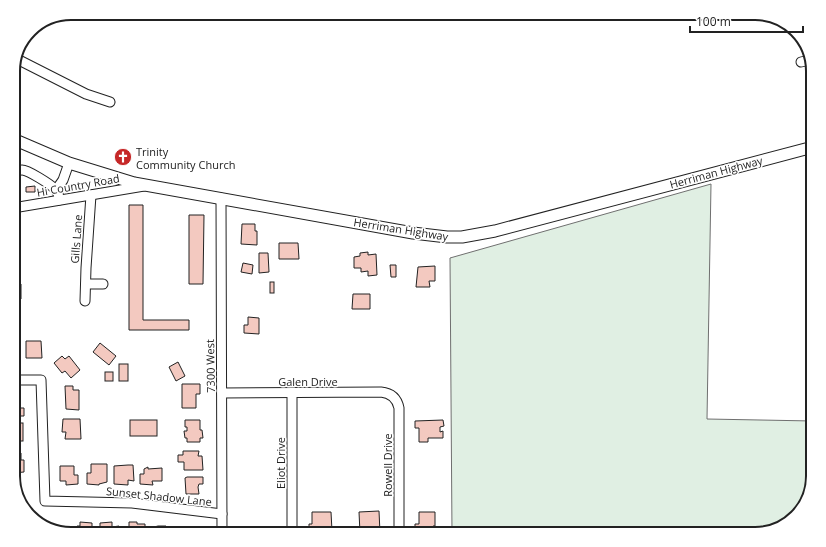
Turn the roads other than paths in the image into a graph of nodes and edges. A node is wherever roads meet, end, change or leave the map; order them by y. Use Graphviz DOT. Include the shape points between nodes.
graph roads {
  1 [pos="21,61"];
  2 [pos="805,61"];
  3 [pos="800,62"];
  4 [pos="110,102"];
  5 [pos="20,142"];
  6 [pos="806,149"];
  7 [pos="69,163"];
  8 [pos="20,170"];
  9 [pos="146,186"];
  10 [pos="56,190"];
  11 [pos="91,195"];
  12 [pos="221,198"];
  13 [pos="60,200"];
  14 [pos="20,207"];
  15 [pos="86,284"];
  16 [pos="103,284"];
  17 [pos="85,301"];
  18 [pos="20,380"];
  19 [pos="292,392"];
  20 [pos="222,393"];
  21 [pos="394,397"];
  22 [pos="222,514"];
  23 [pos="222,527"];
  24 [pos="292,527"];
  25 [pos="399,527"];
  1 -- 4 [label="street" via="86,94"];
  2 -- 3 [label="street"];
  5 -- 7 [label="main road, Herriman Highway"];
  6 -- 12 [label="main road, Herriman Highway" via="495,231 462,237 413,233"];
  7 -- 9 [label="main road, Herriman Highway"];
  7 -- 10 [label="street"];
  8 -- 10 [label="street" via="25,170"];
  9 -- 11 [label="street, Hi Country Road"];
  9 -- 12 [label="main road, Herriman Highway"];
  10 -- 13 [label="street"];
  11 -- 13 [label="street, Hi Country Road"];
  11 -- 15 [label="street, Gills Lane"];
  12 -- 20 [label="street, 7300 West"];
  13 -- 14 [label="street, Hi Country Road"];
  15 -- 16 [label="street"];
  15 -- 17 [label="street, Gills Lane"];
  18 -- 22 [label="street, Sunset Shadow Lane" via="40,380 45,501 132,503"];
  19 -- 20 [label="street, Galen Drive"];
  19 -- 21 [label="street, Galen Drive" via="384,392"];
  19 -- 24 [label="street, Eliot Drive"];
  20 -- 22 [label="street, 7300 West"];
  21 -- 25 [label="street, Rowell Drive" via="399,408"];
  22 -- 23 [label="street, 7300 West"];
}
